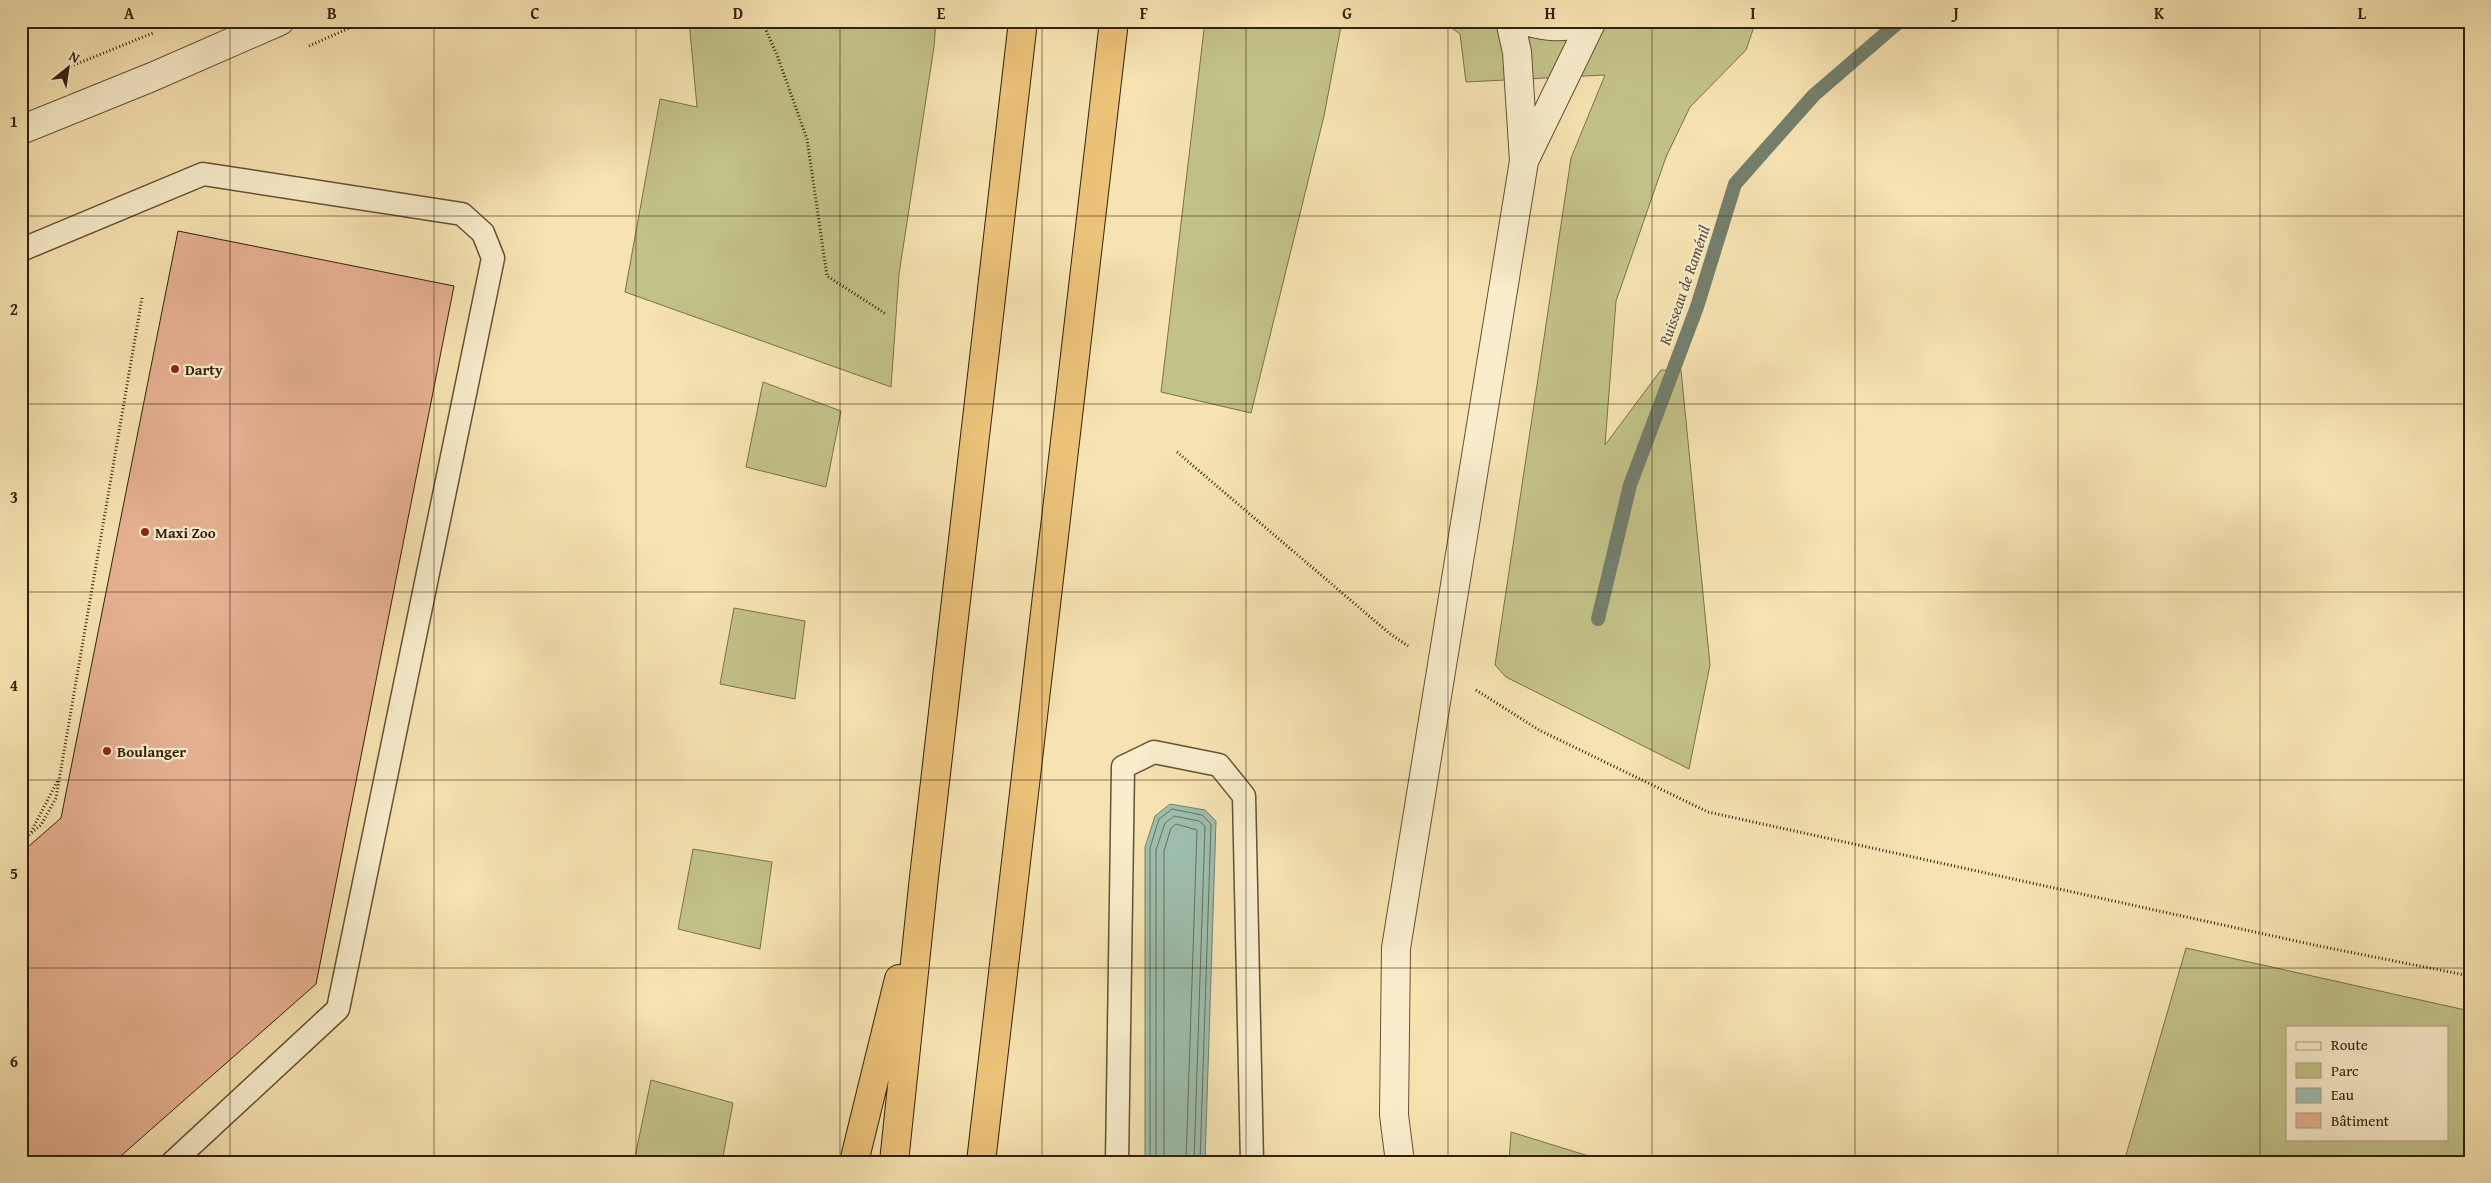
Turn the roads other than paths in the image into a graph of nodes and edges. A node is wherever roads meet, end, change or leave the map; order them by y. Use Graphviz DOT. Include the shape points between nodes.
graph roads {
  1 [pos="280,21"];
  2 [pos="1024,21"];
  3 [pos="1114,21"];
  4 [pos="1510,21"];
  5 [pos="1526,21"];
  6 [pos="1583,21"];
  7 [pos="1592,21"];
  8 [pos="21,130"];
  9 [pos="1524,161"];
  10 [pos="21,250"];
  11 [pos="924,877"];
  12 [pos="173,1162"];
  13 [pos="854,1162"];
  14 [pos="894,1162"];
  15 [pos="981,1162"];
  16 [pos="1117,1162"];
  17 [pos="1252,1162"];
  18 [pos="1400,1162"];
  1 -- 8 [label="street"];
  2 -- 11 [label="highway"];
  3 -- 15 [label="highway"];
  4 -- 9 [label="street" via="1517,52"];
  5 -- 6 [label="street" via="1545,27 1570,26"];
  7 -- 9 [label="street"];
  9 -- 18 [label="street" via="1396,948 1394,1115"];
  10 -- 12 [label="lane" via="203,174 462,214 483,233 493,258 338,1010"];
  11 -- 13 [label="highway"];
  11 -- 14 [label="highway"];
  16 -- 17 [label="lane" via="1123,767 1154,752 1219,766 1244,796"];
}
